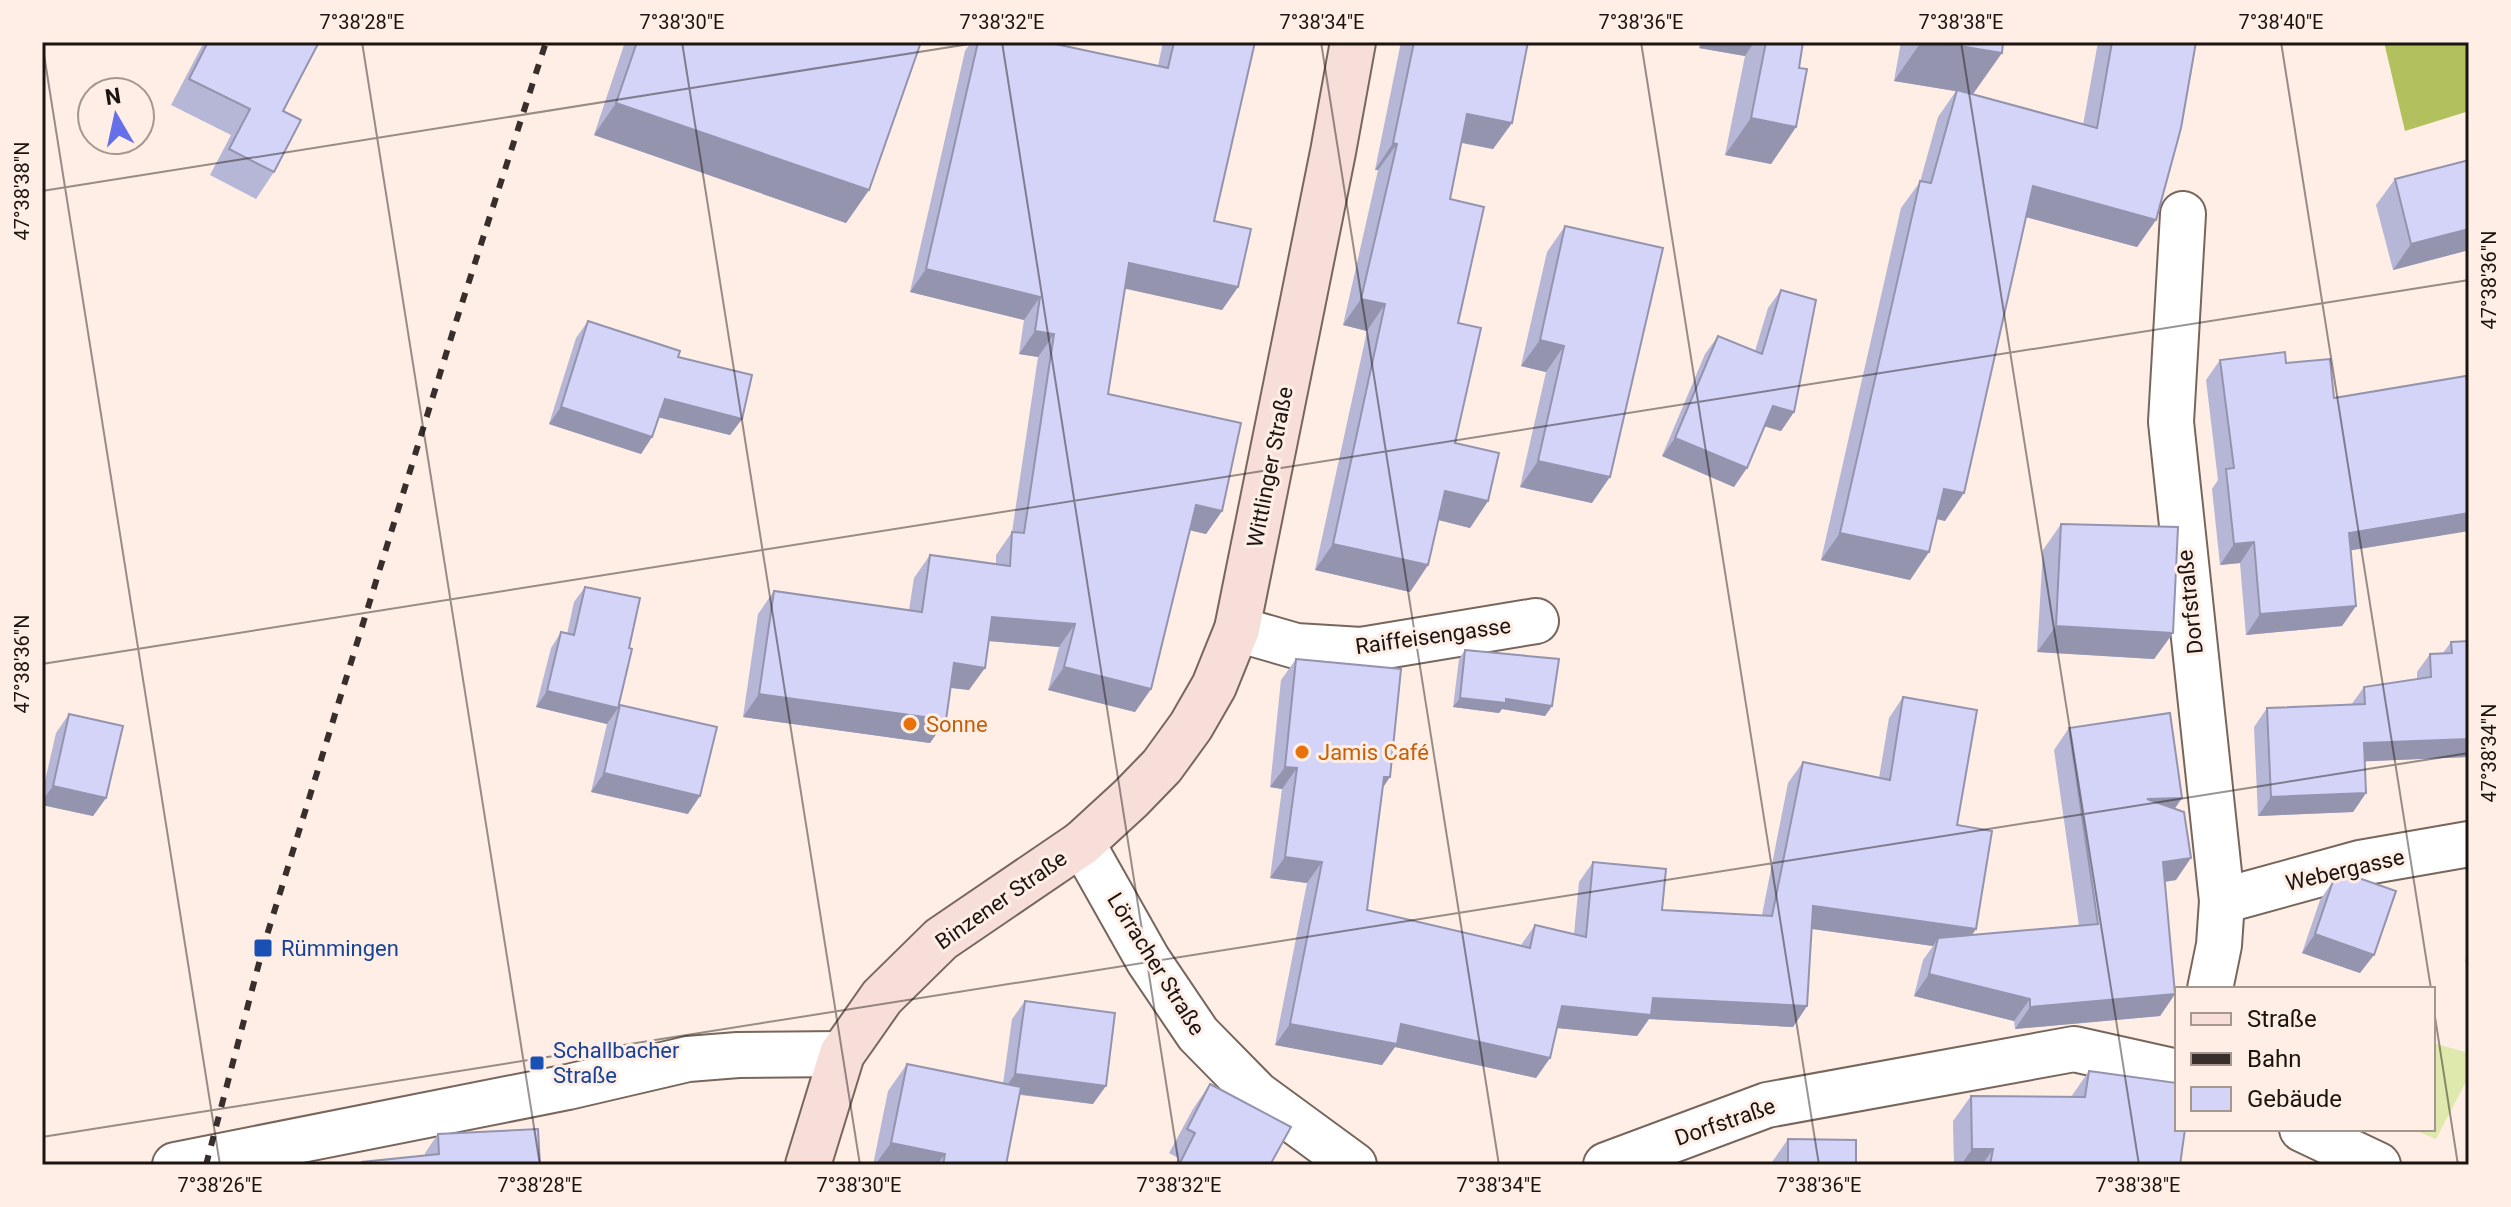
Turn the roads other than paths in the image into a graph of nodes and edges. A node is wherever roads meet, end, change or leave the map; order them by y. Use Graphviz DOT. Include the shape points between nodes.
graph roads {
  1 [pos="1353,42"];
  2 [pos="2183,214"];
  3 [pos="1536,621"];
  4 [pos="1237,629"];
  5 [pos="1082,843"];
  6 [pos="2469,844"];
  7 [pos="2222,901"];
  8 [pos="2210,987"];
  9 [pos="842,1054"];
  10 [pos="2175,1072"];
  11 [pos="2306,1131"];
  12 [pos="175,1165"];
  13 [pos="808,1165"];
  14 [pos="1354,1165"];
  15 [pos="1606,1165"];
  16 [pos="2378,1165"];
  1 -- 4 [label="main road, Wittlinger Straße"];
  2 -- 7 [label="street, Dorfstraße" via="2171,422"];
  3 -- 4 [label="street, Raiffeisengasse" via="1361,650 1296,646"];
  4 -- 5 [label="main road, Wittlinger Straße" via="1214,686 1176,747"];
  5 -- 9 [label="main road, Binzener Straße" via="941,939 882,997"];
  5 -- 14 [label="street, Lörracher Straße" via="1148,960 1198,1034 1257,1094"];
  6 -- 7 [label="street, Webergasse" via="2360,863"];
  7 -- 8 [label="street, Dorfstraße"];
  9 -- 12 [label="street" via="688,1059"];
  9 -- 13 [label="main road, Binzener Straße"];
  10 -- 15 [label="street, Dorfstraße" via="2074,1049 1767,1105"];
  11 -- 16 [label="street"];
}
